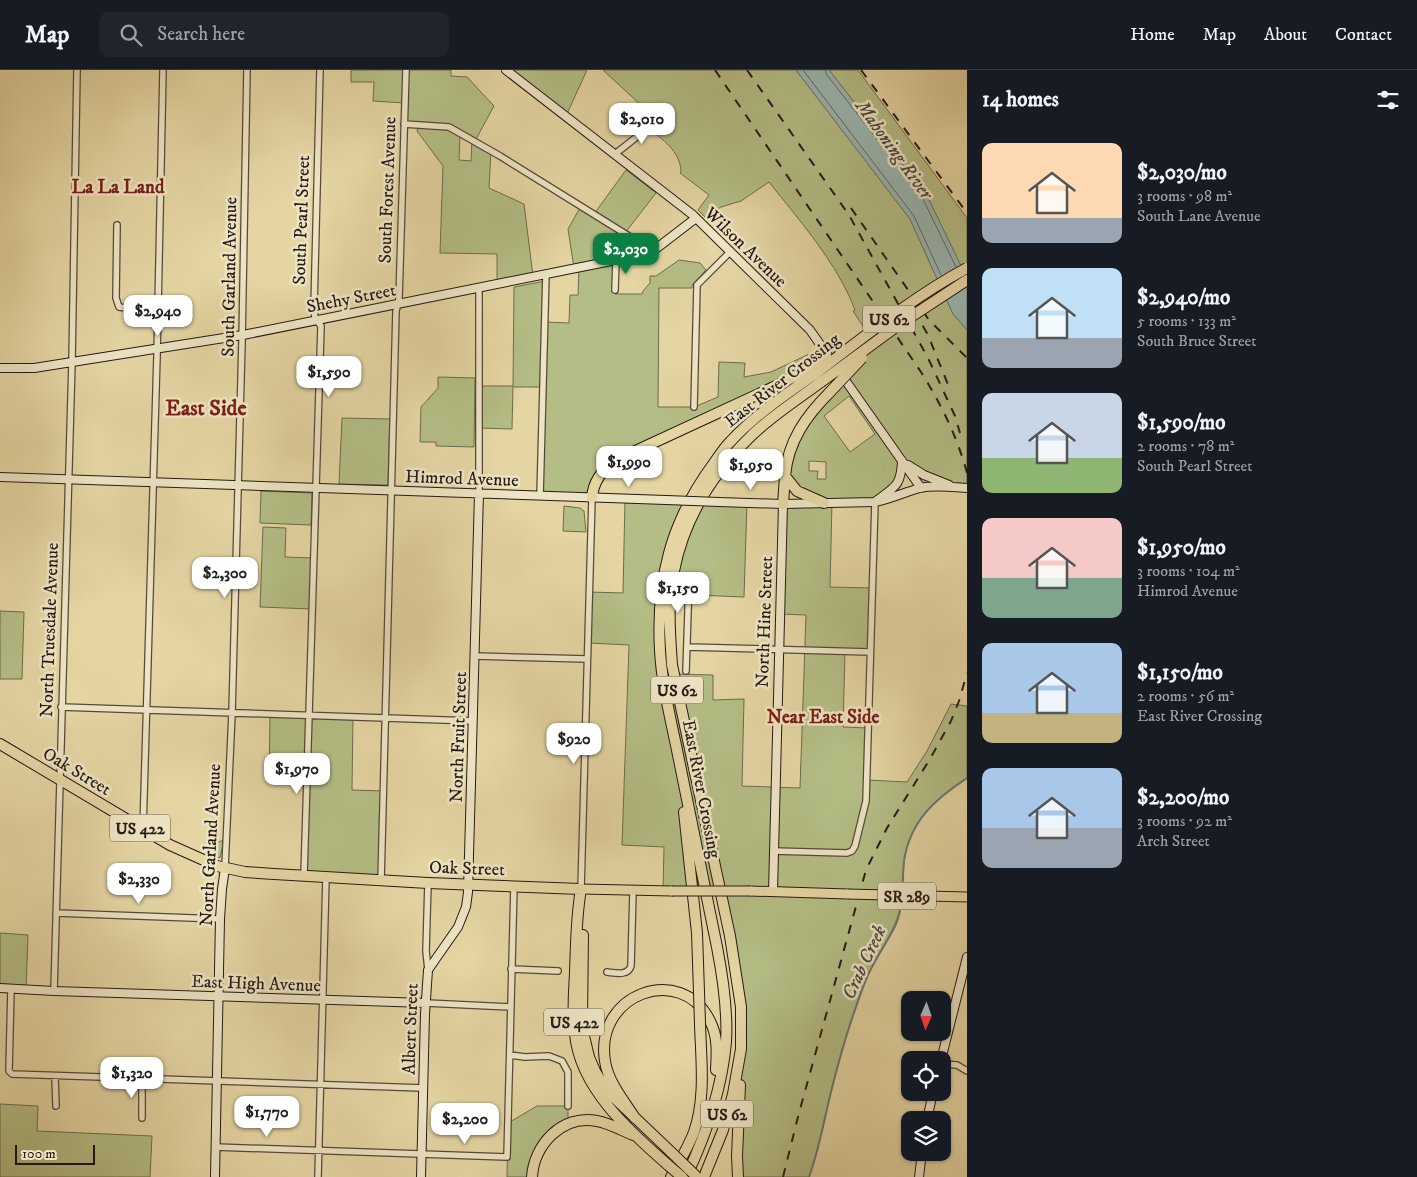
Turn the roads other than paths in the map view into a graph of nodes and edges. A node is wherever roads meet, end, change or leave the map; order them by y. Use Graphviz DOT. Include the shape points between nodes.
graph roads {
  1 [pos="77,70"];
  2 [pos="163,70"];
  3 [pos="247,70"];
  4 [pos="320,70"];
  5 [pos="406,70"];
  6 [pos="506,70"];
  7 [pos="657,121"];
  8 [pos="404,124"];
  9 [pos="615,154"];
  10 [pos="696,218"];
  11 [pos="117,225"];
  12 [pos="653,250"];
  13 [pos="730,251"];
  14 [pos="616,260"];
  15 [pos="967,268"];
  16 [pos="546,274"];
  17 [pos="967,280"];
  18 [pos="479,288"];
  19 [pos="616,290"];
  20 [pos="158,304"];
  21 [pos="398,304"];
  22 [pos="317,320"];
  23 [pos="886,334"];
  24 [pos="243,335"];
  25 [pos="158,348"];
  26 [pos="72,362"];
  27 [pos="0,368"];
  28 [pos="816,374"];
  29 [pos="694,407"];
  30 [pos="902,462"];
  31 [pos="785,476"];
  32 [pos="0,477"];
  33 [pos="68,480"];
  34 [pos="154,482"];
  35 [pos="238,485"];
  36 [pos="960,487"];
  37 [pos="316,488"];
  38 [pos="921,488"];
  39 [pos="392,490"];
  40 [pos="479,493"];
  41 [pos="540,496"];
  42 [pos="592,498"];
  43 [pos="875,502"];
  44 [pos="824,503"];
  45 [pos="783,504"];
  46 [pos="689,581"];
  47 [pos="687,647"];
  48 [pos="778,650"];
  49 [pos="870,652"];
  50 [pos="475,656"];
  51 [pos="588,659"];
  52 [pos="686,671"];
  53 [pos="61,707"];
  54 [pos="147,710"];
  55 [pos="232,713"];
  56 [pos="310,716"];
  57 [pos="386,718"];
  58 [pos="473,721"];
  59 [pos="675,736"];
  60 [pos="0,744"];
  61 [pos="59,779"];
  62 [pos="143,829"];
  63 [pos="773,850"];
  64 [pos="225,868"];
  65 [pos="304,875"];
  66 [pos="326,877"];
  67 [pos="381,881"];
  68 [pos="428,883"];
  69 [pos="469,885"];
  70 [pos="514,886"];
  71 [pos="581,889"];
  72 [pos="633,891"];
  73 [pos="773,891"];
  74 [pos="967,897"];
  75 [pos="56,913"];
  76 [pos="220,919"];
  77 [pos="967,956"];
  78 [pos="511,969"];
  79 [pos="428,970"];
  80 [pos="558,971"];
  81 [pos="607,972"];
  82 [pos="0,988"];
  83 [pos="11,989"];
  84 [pos="54,991"];
  85 [pos="218,997"];
  86 [pos="323,1000"];
  87 [pos="426,1003"];
  88 [pos="511,1007"];
  89 [pos="741,1049"];
  90 [pos="944,1051"];
  91 [pos="510,1054"];
  92 [pos="951,1065"];
  93 [pos="967,1071"];
  94 [pos="55,1076"];
  95 [pos="142,1079"];
  96 [pos="216,1081"];
  97 [pos="320,1084"];
  98 [pos="423,1088"];
  99 [pos="56,1106"];
  100 [pos="568,1106"];
  101 [pos="142,1118"];
  102 [pos="635,1118"];
  103 [pos="708,1124"];
  104 [pos="636,1137"];
  105 [pos="216,1147"];
  106 [pos="319,1150"];
  107 [pos="422,1154"];
  108 [pos="921,1161"];
  109 [pos="215,1177"];
  110 [pos="318,1177"];
  111 [pos="421,1177"];
  112 [pos="532,1177"];
  113 [pos="671,1177"];
  114 [pos="682,1177"];
  115 [pos="686,1177"];
  116 [pos="697,1177"];
  117 [pos="704,1177"];
  118 [pos="738,1177"];
  119 [pos="920,1177"];
  1 -- 26 [label="street, North Truesdale Avenue"];
  2 -- 20 [label="street"];
  3 -- 24 [label="street, South Garland Avenue"];
  4 -- 22 [label="street, South Pearl Street" via="314,308"];
  5 -- 8 [label="street, South Forest Avenue"];
  6 -- 9 [label="main road, Wilson Avenue"];
  7 -- 9 [label="street"];
  8 -- 12 [label="street" via="449,127"];
  8 -- 21 [label="street, South Forest Avenue"];
  9 -- 10 [label="main road, Wilson Avenue"];
  10 -- 12 [label="main road, Shehy Street"];
  10 -- 13 [label="main road, Wilson Avenue"];
  11 -- 20 [label="street" via="117,304 126,308"];
  12 -- 14 [label="main road, Shehy Street"];
  13 -- 29 [label="street" via="697,285"];
  13 -- 30 [label="main road, Wilson Avenue" via="810,330"];
  14 -- 16 [label="main road, Shehy Street"];
  14 -- 19 [label="street"];
  15 -- 28 [label="highway, East River Crossing / US 62, bridge" via="867,335"];
  16 -- 18 [label="main road, Shehy Street"];
  16 -- 41 [label="street"];
  17 -- 23 [label="highway, East River Crossing / US 62, bridge"];
  18 -- 21 [label="main road, Shehy Street"];
  18 -- 40 [label="street"];
  20 -- 25 [label="street"];
  21 -- 22 [label="main road, Shehy Street"];
  21 -- 39 [label="street, South Forest Avenue"];
  22 -- 24 [label="main road, Shehy Street"];
  22 -- 37 [label="street, South Pearl Street" via="321,326"];
  23 -- 28 [label="highway, East River Crossing / US 62, bridge"];
  23 -- 31 [label="highway, bridge" via="811,410 789,452"];
  24 -- 25 [label="main road, Shehy Street"];
  24 -- 35 [label="street, South Garland Avenue"];
  25 -- 26 [label="main road, Shehy Street"];
  25 -- 34 [label="street"];
  26 -- 27 [label="main road, Shehy Street" via="34,368"];
  26 -- 33 [label="street, North Truesdale Avenue"];
  28 -- 42 [label="highway" via="788,380 616,460 600,475"];
  28 -- 59 [label="highway, East River Crossing / US 62" via="729,443 680,517 663,576 659,618 663,677"];
  28 -- 89 [label="highway, East River Crossing / US 62" via="753,434 715,477 682,540 673,577 672,666 736,970 741,1007"];
  30 -- 36 [label="main road" via="924,475"];
  30 -- 38 [label="main road, Wilson Avenue"];
  30 -- 43 [label="main road" via="898,484"];
  31 -- 44 [label="highway" via="798,492"];
  31 -- 45 [label="highway"];
  32 -- 33 [label="main road, Himrod Avenue"];
  33 -- 34 [label="main road, Himrod Avenue"];
  33 -- 53 [label="street, North Truesdale Avenue"];
  34 -- 35 [label="main road, Himrod Avenue"];
  34 -- 54 [label="street"];
  35 -- 37 [label="main road, Himrod Avenue"];
  35 -- 55 [label="street, North Garland Avenue"];
  36 -- 38 [label="main road, Himrod Avenue"];
  37 -- 39 [label="main road, Himrod Avenue"];
  37 -- 56 [label="street, South Pearl Street"];
  38 -- 43 [label="main road, Himrod Avenue"];
  39 -- 40 [label="main road, Himrod Avenue"];
  39 -- 57 [label="street, South Forest Avenue"];
  40 -- 41 [label="main road, Himrod Avenue"];
  40 -- 50 [label="main road, North Fruit Street"];
  41 -- 42 [label="main road, Himrod Avenue"];
  42 -- 45 [label="main road, Himrod Avenue, bridge"];
  42 -- 51 [label="street"];
  43 -- 44 [label="main road, Himrod Avenue"];
  43 -- 49 [label="street"];
  44 -- 45 [label="main road, Himrod Avenue"];
  45 -- 48 [label="main road, North Hine Street"];
  46 -- 47 [label="street"];
  47 -- 48 [label="street"];
  47 -- 52 [label="street"];
  48 -- 49 [label="street"];
  48 -- 63 [label="main road, North Hine Street"];
  49 -- 63 [label="street" via="866,801 852,851"];
  50 -- 51 [label="street"];
  50 -- 58 [label="main road, North Fruit Street"];
  51 -- 71 [label="street"];
  53 -- 54 [label="street"];
  53 -- 61 [label="street, North Truesdale Avenue"];
  54 -- 55 [label="street"];
  54 -- 62 [label="street"];
  55 -- 56 [label="street"];
  55 -- 64 [label="street, North Garland Avenue"];
  56 -- 57 [label="street"];
  56 -- 65 [label="street, South Pearl Street"];
  57 -- 58 [label="street"];
  57 -- 67 [label="street, South Forest Avenue"];
  58 -- 69 [label="main road, North Fruit Street"];
  59 -- 103 [label="highway, East River Crossing / US 62" via="717,947 725,1006 726,1042"];
  59 -- 113 [label="highway, bridge" via="697,933 701,1087 699,1113 691,1140"];
  60 -- 61 [label="highway, Oak Street / US 422"];
  61 -- 62 [label="highway, Oak Street / US 422"];
  61 -- 75 [label="street, North Truesdale Avenue"];
  62 -- 64 [label="highway, Oak Street / US 422" via="209,864"];
  63 -- 73 [label="main road, North Hine Street"];
  64 -- 65 [label="highway, Oak Street / US 422"];
  64 -- 76 [label="main road, North Garland Avenue"];
  65 -- 66 [label="highway, Oak Street / US 422"];
  66 -- 67 [label="highway, Oak Street / US 422"];
  66 -- 86 [label="street"];
  67 -- 68 [label="highway, Oak Street / US 422"];
  68 -- 69 [label="highway, Oak Street / US 422"];
  68 -- 79 [label="street, Albert Street"];
  69 -- 70 [label="highway, Oak Street / US 422"];
  69 -- 79 [label="main road, North Fruit Street" via="462,920"];
  70 -- 71 [label="highway, Oak Street / US 422"];
  70 -- 78 [label="street"];
  71 -- 72 [label="main road, Oak Street / SR 289"];
  71 -- 102 [label="highway, US 422" via="584,908 582,1020 586,1050 606,1090"];
  71 -- 104 [label="highway, US 422" via="577,908 574,1000 576,1044 596,1090"];
  72 -- 73 [label="main road, Oak Street / SR 289, bridge"];
  72 -- 81 [label="street" via="630,970"];
  73 -- 74 [label="main road, Oak Street / SR 289, bridge"];
  75 -- 76 [label="street"];
  75 -- 84 [label="street, North Truesdale Avenue"];
  76 -- 85 [label="main road, North Garland Avenue"];
  77 -- 90 [label="main road"];
  78 -- 80 [label="street"];
  78 -- 88 [label="street"];
  79 -- 87 [label="main road, Albert Street"];
  82 -- 83 [label="main road, East High Avenue"];
  83 -- 84 [label="main road, East High Avenue"];
  83 -- 94 [label="street" via="10,1073"];
  84 -- 85 [label="main road, East High Avenue"];
  85 -- 86 [label="main road, East High Avenue"];
  85 -- 96 [label="main road, North Garland Avenue"];
  86 -- 87 [label="main road, East High Avenue"];
  86 -- 97 [label="street"];
  87 -- 88 [label="street, East High Avenue"];
  87 -- 98 [label="main road, Albert Street"];
  88 -- 91 [label="street"];
  89 -- 117 [label="highway, East River Crossing / US 62" via="723,1130"];
  89 -- 118 [label="highway"];
  91 -- 100 [label="street" via="549,1056 565,1064 569,1076"];
  91 -- 107 [label="street" via="507,1157"];
  92 -- 93 [label="street"];
  94 -- 95 [label="street"];
  94 -- 99 [label="street"];
  95 -- 96 [label="street"];
  95 -- 101 [label="street"];
  96 -- 97 [label="street"];
  96 -- 105 [label="main road, North Garland Avenue"];
  97 -- 98 [label="street"];
  97 -- 106 [label="street"];
  98 -- 107 [label="main road, Albert Street"];
  102 -- 103 [label="highway" via="606,1067 606,1034 612,1018 625,1003 641,994 662,990 691,1000 706,1013 714,1032 715,1081"];
  102 -- 116 [label="highway, US 422, bridge"];
  103 -- 115 [label="highway, East River Crossing / US 62"];
  104 -- 112 [label="highway" via="597,1121 568,1124 551,1135 540,1148"];
  104 -- 114 [label="highway, US 422, bridge"];
  105 -- 106 [label="street"];
  105 -- 109 [label="main road, North Garland Avenue"];
  106 -- 107 [label="street"];
  106 -- 110 [label="street"];
  107 -- 111 [label="main road, Albert Street"];
  108 -- 119 [label="main road"];
}
